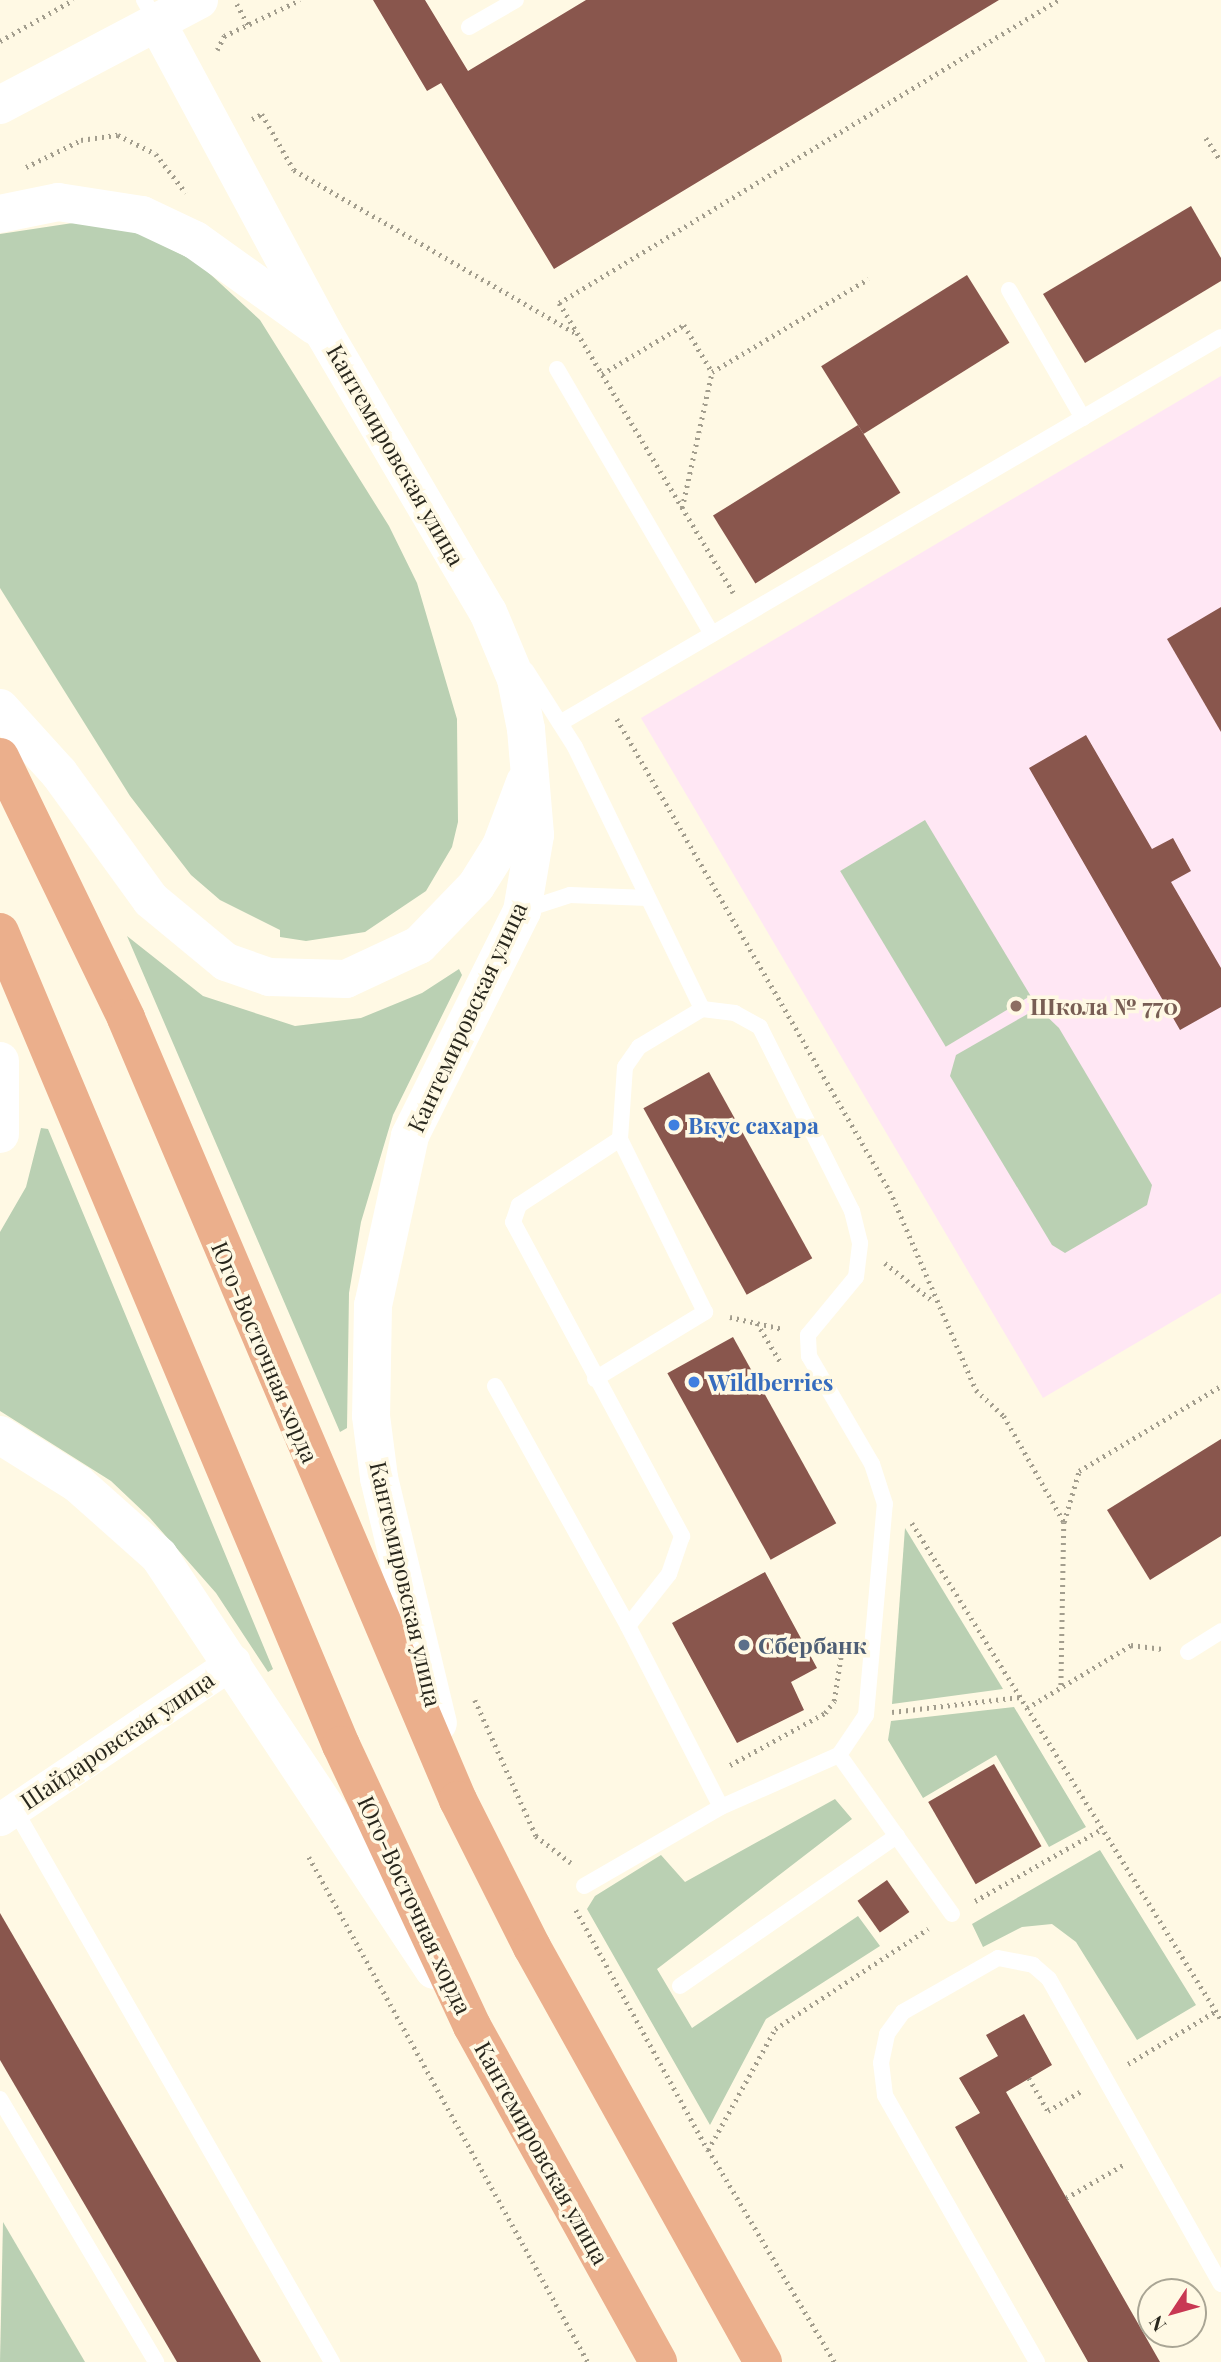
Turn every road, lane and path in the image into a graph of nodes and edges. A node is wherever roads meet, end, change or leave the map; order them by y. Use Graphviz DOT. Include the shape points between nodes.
graph roads {
  1 [pos="73,0"];
  2 [pos="199,0"];
  3 [pos="234,0"];
  4 [pos="300,0"];
  5 [pos="516,0"];
  6 [pos="1058,0"];
  7 [pos="150,11"];
  8 [pos="248,25"];
  9 [pos="469,27"];
  10 [pos="223,36"];
  11 [pos="0,41"];
  12 [pos="0,105"];
  13 [pos="251,120"];
  14 [pos="1206,138"];
  15 [pos="1221,161"];
  16 [pos="12,174"];
  17 [pos="191,200"];
  18 [pos="0,214"];
  19 [pos="868,279"];
  20 [pos="1009,290"];
  21 [pos="324,333"];
  22 [pos="580,336"];
  23 [pos="1221,337"];
  24 [pos="556,369"];
  25 [pos="712,372"];
  26 [pos="602,374"];
  27 [pos="1083,418"];
  28 [pos="682,508"];
  29 [pos="488,612"];
  30 [pos="746,614"];
  31 [pos="712,634"];
  32 [pos="604,697"];
  33 [pos="0,708"];
  34 [pos="560,723"];
  35 [pos="0,757"];
  36 [pos="530,759"];
  37 [pos="648,898"];
  38 [pos="522,911"];
  39 [pos="0,932"];
  40 [pos="702,1009"];
  41 [pos="0,1061"];
  42 [pos="0,1134"];
  43 [pos="620,1139"];
  44 [pos="860,1243"];
  45 [pos="934,1301"];
  46 [pos="705,1312"];
  47 [pos="794,1322"];
  48 [pos="757,1323"];
  49 [pos="786,1330"];
  50 [pos="808,1335"];
  51 [pos="785,1370"];
  52 [pos="596,1379"];
  53 [pos="1221,1385"];
  54 [pos="495,1386"];
  55 [pos="0,1435"];
  56 [pos="903,1509"];
  57 [pos="1064,1522"];
  58 [pos="628,1626"];
  59 [pos="1221,1631"];
  60 [pos="843,1645"];
  61 [pos="1188,1652"];
  62 [pos="234,1661"];
  63 [pos="468,1685"];
  64 [pos="1060,1688"];
  65 [pos="1020,1697"];
  66 [pos="1027,1708"];
  67 [pos="891,1712"];
  68 [pos="839,1755"];
  69 [pos="704,1779"];
  70 [pos="458,1800"];
  71 [pos="721,1808"];
  72 [pos="7,1815"];
  73 [pos="1102,1829"];
  74 [pos="897,1836"];
  75 [pos="307,1853"];
  76 [pos="580,1893"];
  77 [pos="952,1914"];
  78 [pos="680,1986"];
  79 [pos="1216,2011"];
  80 [pos="1221,2019"];
  81 [pos="472,2026"];
  82 [pos="1148,2052"];
  83 [pos="0,2099"];
  84 [pos="708,2150"];
  85 [pos="1146,2152"];
  86 [pos="1066,2198"];
  87 [pos="1221,2284"];
  88 [pos="156,2362"];
  89 [pos="332,2362"];
  90 [pos="588,2362"];
  91 [pos="658,2362"];
  92 [pos="763,2362"];
  93 [pos="834,2362"];
  94 [pos="1037,2362"];
  1 -- 11 [label="path"];
  2 -- 7 [label="main road"];
  3 -- 8 [label="path"];
  4 -- 8 [label="path"];
  5 -- 9 [label="lane"];
  6 -- 22 [label="path" via="559,303"];
  7 -- 12 [label="main road"];
  7 -- 21 [label="main road, Кантемировская улица"];
  8 -- 10 [label="path"];
  13 -- 22 [label="path" via="262,114 294,170"];
  14 -- 15 [label="path"];
  16 -- 17 [label="path" via="80,140 118,135 156,154"];
  18 -- 21 [label="main road" via="58,202 142,215 195,240"];
  19 -- 25 [label="path"];
  20 -- 27 [label="lane"];
  21 -- 29 [label="main road, Кантемировская улица"];
  22 -- 26 [label="path"];
  23 -- 27 [label="lane"];
  24 -- 31 [label="lane"];
  25 -- 26 [label="path" via="684,325"];
  25 -- 28 [label="path"];
  26 -- 28 [label="path"];
  27 -- 30 [label="lane"];
  28 -- 30 [label="path"];
  29 -- 34 [label="lane"];
  29 -- 36 [label="main road, Кантемировская улица" via="516,679"];
  30 -- 31 [label="lane"];
  31 -- 32 [label="lane"];
  32 -- 34 [label="lane"];
  32 -- 45 [label="path" via="890,1191"];
  33 -- 36 [label="main road" via="59,773 151,900 192,940 226,962 306,982 346,979 388,963 447,920 501,846"];
  34 -- 37 [label="lane"];
  35 -- 70 [label="main road, Юго-Восточная хорда" via="126,1018"];
  36 -- 38 [label="main road, Кантемировская улица" via="535,835"];
  37 -- 38 [label="lane" via="570,895"];
  37 -- 40 [label="lane"];
  38 -- 70 [label="main road, Кантемировская улица" via="410,1136 373,1305 371,1416 379,1478"];
  39 -- 81 [label="main road, Юго-Восточная хорда" via="341,1745"];
  40 -- 43 [label="lane" via="639,1047 625,1067"];
  40 -- 44 [label="lane" via="736,1013 760,1027 852,1211"];
  41 -- 42 [label="main road"];
  43 -- 46 [label="lane"];
  43 -- 52 [label="lane" via="519,1205 513,1222"];
  44 -- 45 [label="path"];
  44 -- 50 [label="lane" via="856,1277"];
  45 -- 57 [label="path" via="976,1390 1004,1416"];
  46 -- 48 [label="path"];
  46 -- 52 [label="lane"];
  47 -- 49 [label="path"];
  48 -- 49 [label="path"];
  48 -- 51 [label="path"];
  49 -- 50 [label="path"];
  50 -- 68 [label="lane" via="809,1356 872,1464 885,1504 866,1715"];
  52 -- 58 [label="lane" via="682,1536 669,1574"];
  53 -- 57 [label="path" via="1079,1471"];
  54 -- 58 [label="lane"];
  55 -- 62 [label="main road, Кантемировская улица" via="78,1484 159,1556"];
  56 -- 65 [label="path"];
  57 -- 64 [label="path"];
  58 -- 69 [label="lane"];
  59 -- 61 [label="lane"];
  60 -- 69 [label="path" via="834,1700 825,1713"];
  61 -- 64 [label="path" via="1131,1645"];
  62 -- 72 [label="street, Шайдаровская улица"];
  62 -- 81 [label="main road, Кантемировская улица"];
  63 -- 76 [label="path" via="536,1836 568,1857"];
  64 -- 66 [label="path"];
  65 -- 66 [label="path"];
  65 -- 67 [label="path"];
  66 -- 73 [label="path"];
  68 -- 71 [label="lane"];
  68 -- 74 [label="lane"];
  69 -- 71 [label="lane"];
  70 -- 92 [label="main road, Юго-Восточная хорда" via="531,1947"];
  71 -- 76 [label="lane"];
  72 -- 89 [label="lane"];
  73 -- 77 [label="path"];
  73 -- 79 [label="path"];
  74 -- 77 [label="lane"];
  74 -- 78 [label="lane"];
  75 -- 90 [label="path"];
  76 -- 84 [label="path" via="576,1920"];
  77 -- 84 [label="path" via="775,2029"];
  79 -- 80 [label="path"];
  79 -- 82 [label="path"];
  81 -- 91 [label="main road, Кантемировская улица"];
  83 -- 88 [label="lane"];
  84 -- 93 [label="path"];
  85 -- 86 [label="path"];
  85 -- 87 [label="lane"];
  85 -- 94 [label="lane" via="1049,1979 1033,1965 998,1958 903,2012 887,2034 881,2063 885,2095"];
}
